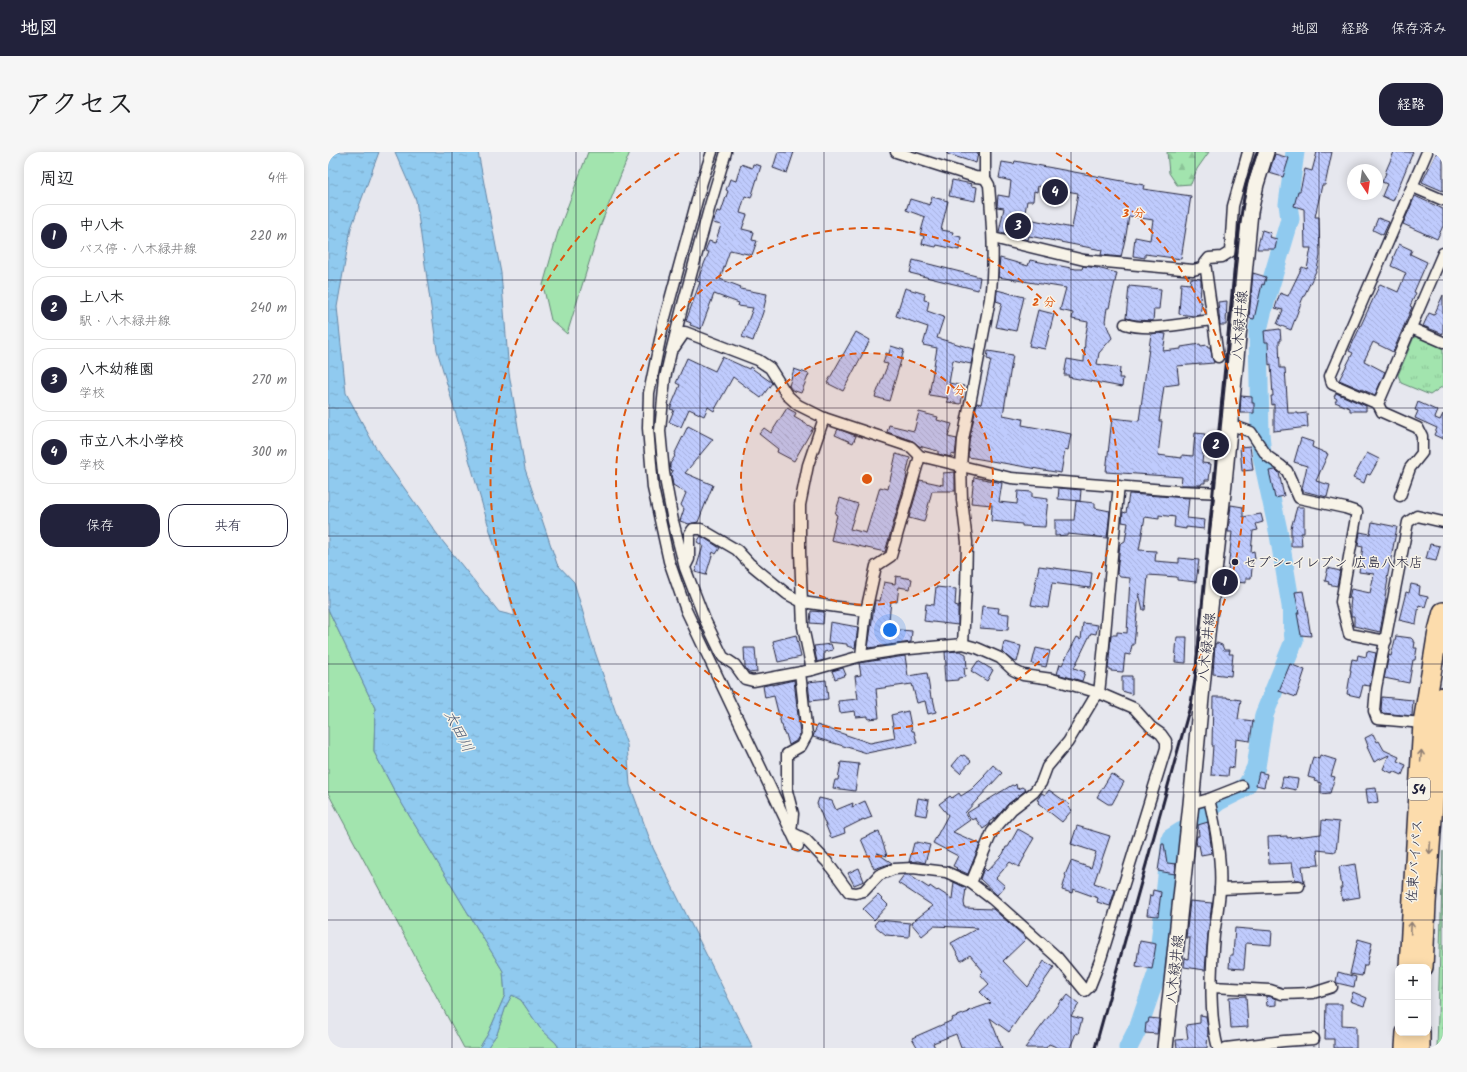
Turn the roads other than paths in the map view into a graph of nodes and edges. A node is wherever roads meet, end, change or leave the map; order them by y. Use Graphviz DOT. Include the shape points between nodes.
graph roads {
  1 [pos="712,152"];
  2 [pos="726,152"];
  3 [pos="896,152"];
  4 [pos="985,152"];
  5 [pos="1248,152"];
  6 [pos="1266,152"];
  7 [pos="1427,152"];
  8 [pos="985,178"];
  9 [pos="1413,187"];
  10 [pos="1443,200"];
  11 [pos="993,238"];
  12 [pos="1443,254"];
  13 [pos="1205,267"];
  14 [pos="1212,320"];
  15 [pos="1125,324"];
  16 [pos="1411,328"];
  17 [pos="1443,342"];
  18 [pos="671,352"];
  19 [pos="1218,357"];
  20 [pos="649,393"];
  21 [pos="1378,404"];
  22 [pos="824,418"];
  23 [pos="1230,424"];
  24 [pos="920,456"];
  25 [pos="961,466"];
  26 [pos="1119,486"];
  27 [pos="1223,493"];
  28 [pos="1400,496"];
  29 [pos="1443,522"];
  30 [pos="685,568"];
  31 [pos="802,602"];
  32 [pos="866,611"];
  33 [pos="1443,612"];
  34 [pos="1386,641"];
  35 [pos="963,644"];
  36 [pos="861,656"];
  37 [pos="812,670"];
  38 [pos="800,672"];
  39 [pos="1099,693"];
  40 [pos="1443,697"];
  41 [pos="1423,723"];
  42 [pos="1242,786"];
  43 [pos="1191,804"];
  44 [pos="1210,804"];
  45 [pos="791,832"];
  46 [pos="798,846"];
  47 [pos="971,883"];
  48 [pos="1299,886"];
  49 [pos="1220,889"];
  50 [pos="1409,964"];
  51 [pos="1423,964"];
  52 [pos="1212,987"];
  53 [pos="1332,987"];
  54 [pos="1406,1036"];
  55 [pos="1420,1036"];
  56 [pos="1314,1039"];
  57 [pos="1165,1048"];
  58 [pos="1218,1048"];
  59 [pos="1226,1048"];
  60 [pos="1405,1048"];
  61 [pos="1420,1048"];
  1 -- 20 [label="street" via="662,325"];
  2 -- 18 [label="street"];
  3 -- 8 [label="street"];
  4 -- 8 [label="street"];
  5 -- 13 [label="street" via="1233,206 1230,252 1222,257 1209,258"];
  6 -- 23 [label="main road, 八木緑井線" via="1250,212"];
  7 -- 9 [label="street"];
  8 -- 11 [label="street" via="989,185"];
  9 -- 10 [label="street"];
  9 -- 21 [label="street" via="1330,376 1332,384"];
  11 -- 13 [label="street" via="1084,260 1193,270"];
  11 -- 25 [label="street" via="990,299 963,440"];
  12 -- 16 [label="street"];
  13 -- 14 [label="street"];
  14 -- 15 [label="street" via="1159,326 1136,327"];
  14 -- 19 [label="street"];
  16 -- 17 [label="street"];
  16 -- 21 [label="street"];
  18 -- 20 [label="street" via="666,359 659,385"];
  18 -- 22 [label="street" via="686,332 758,360 770,368 787,395 798,405"];
  18 -- 30 [label="street" via="665,378 660,431 664,473"];
  20 -- 45 [label="street" via="648,428 653,488 672,568 700,642"];
  21 -- 28 [label="street" via="1382,412 1418,428 1422,436 1422,453 1410,468"];
  22 -- 24 [label="street" via="911,447"];
  22 -- 31 [label="street" via="808,465 800,505"];
  23 -- 27 [label="main road, 八木緑井線"];
  23 -- 34 [label="street" via="1251,432 1267,456 1286,471 1299,498 1357,512 1341,602 1349,634"];
  24 -- 25 [label="street"];
  24 -- 32 [label="street" via="891,556 876,566"];
  25 -- 26 [label="street" via="1011,478"];
  25 -- 35 [label="street" via="967,542"];
  26 -- 27 [label="street"];
  26 -- 39 [label="street"];
  27 -- 43 [label="main road, 八木緑井線"];
  29 -- 34 [label="street" via="1417,516 1408,522"];
  30 -- 31 [label="street" via="689,558 689,535 694,529 701,529 737,550 787,594"];
  30 -- 38 [label="street" via="705,620 723,657 735,665 745,679 753,681"];
  31 -- 32 [label="street"];
  31 -- 37 [label="street" via="803,627"];
  32 -- 36 [label="street"];
  33 -- 41 [label="highway, 佐東バイパス / 54"];
  34 -- 41 [label="street" via="1374,711 1378,719"];
  35 -- 36 [label="street"];
  35 -- 39 [label="street" via="1000,658 1023,676 1052,679"];
  36 -- 37 [label="street"];
  37 -- 38 [label="street"];
  38 -- 45 [label="street" via="807,735 801,746 787,754 788,791 794,814"];
  39 -- 47 [label="street" via="1068,742 1047,767 1041,783 1034,792 1012,809 992,832"];
  39 -- 47 [label="street" via="1134,708 1151,727 1162,734 1166,748 1116,912 1090,986 1085,991 1057,957"];
  40 -- 51 [label="highway, 佐東バイパス / 54, one-way" via="1438,734"];
  50 -- 41 [label="highway, 佐東バイパス / 54, one-way"];
  42 -- 44 [label="street"];
  43 -- 44 [label="street"];
  43 -- 57 [label="main road, 八木緑井線"];
  44 -- 49 [label="street" via="1220,858"];
  45 -- 46 [label="street"];
  45 -- 47 [label="street" via="805,839 827,862 849,892 864,891 878,874 901,868 946,872"];
  48 -- 49 [label="street"];
  49 -- 52 [label="street" via="1214,937"];
  52 -- 53 [label="street" via="1270,990 1282,994 1313,993"];
  52 -- 58 [label="street" via="1214,1033"];
  54 -- 60 [label="highway"];
  55 -- 61 [label="highway"];
  56 -- 59 [label="street"];
}
